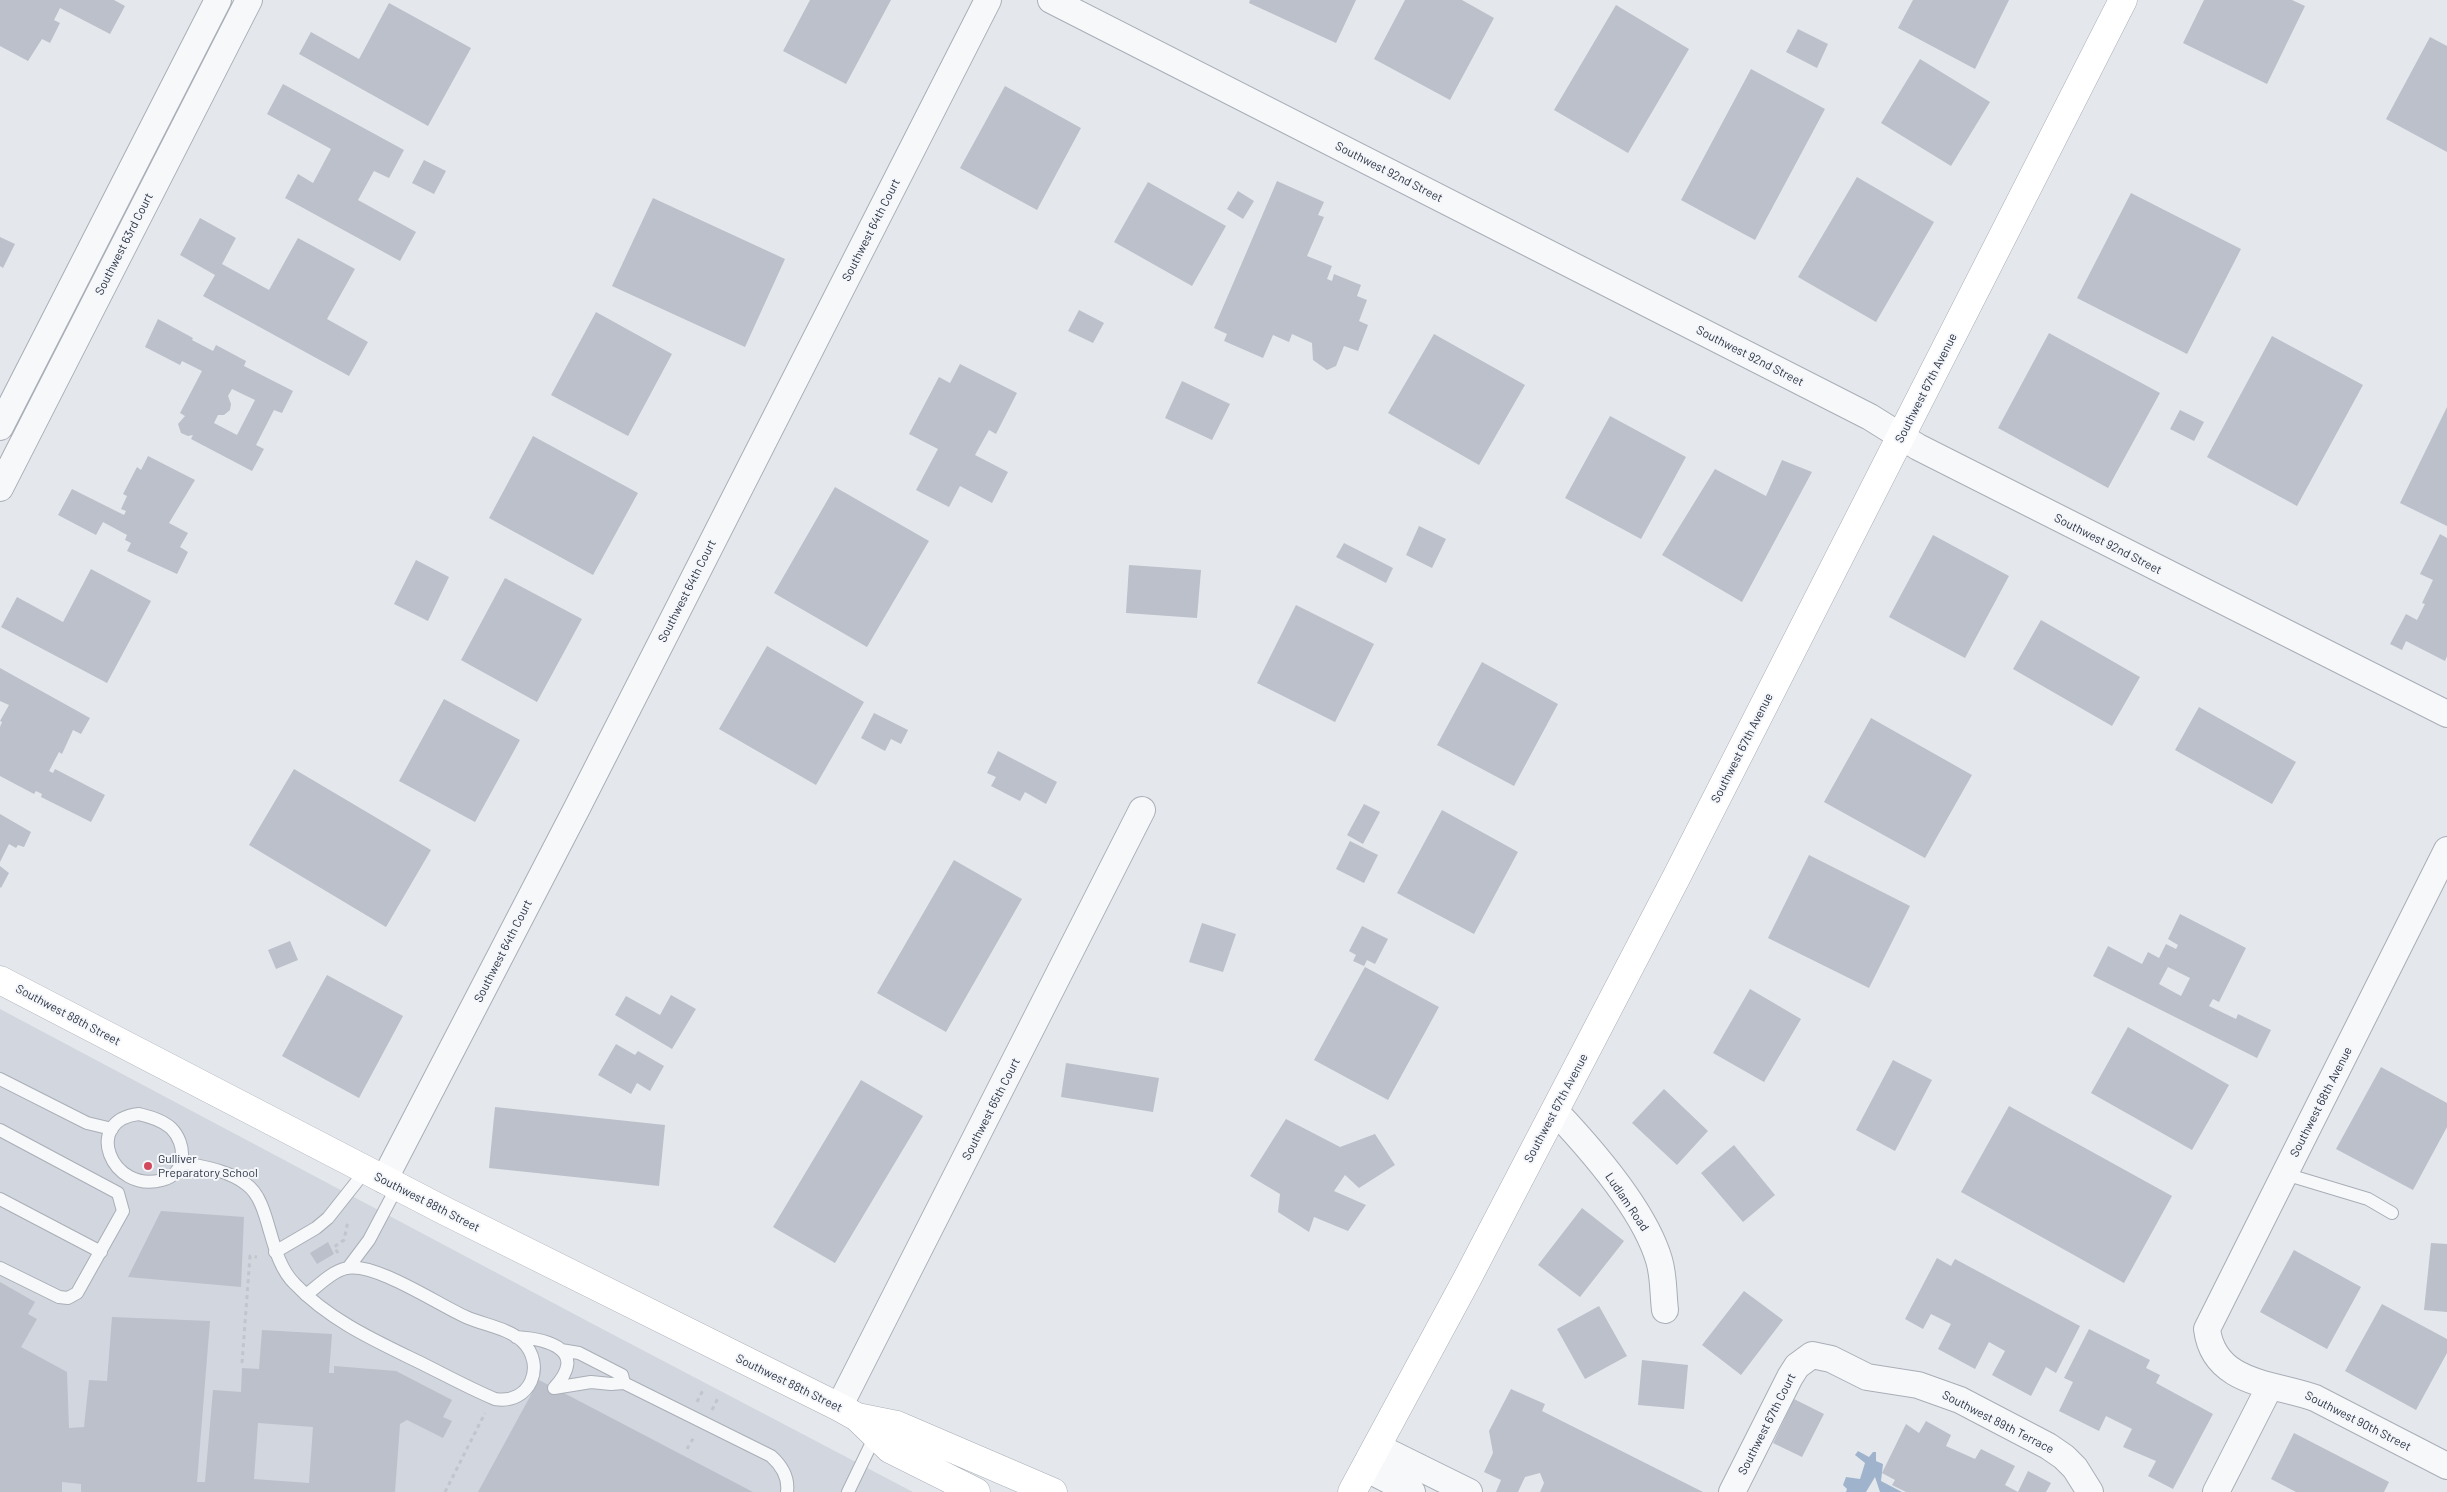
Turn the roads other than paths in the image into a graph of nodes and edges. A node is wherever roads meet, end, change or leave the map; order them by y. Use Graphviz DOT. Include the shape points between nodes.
graph roads {
  1 [pos="218,0"];
  2 [pos="249,0"];
  3 [pos="988,0"];
  4 [pos="1051,0"];
  5 [pos="2123,0"];
  6 [pos="146,145"];
  7 [pos="168,157"];
  8 [pos="29,371"];
  9 [pos="53,384"];
  10 [pos="0,427"];
  11 [pos="1901,436"];
  12 [pos="0,488"];
  13 [pos="2447,714"];
  14 [pos="1142,810"];
  15 [pos="2447,850"];
  16 [pos="0,980"];
  17 [pos="0,1079"];
  18 [pos="1555,1111"];
  19 [pos="112,1129"];
  20 [pos="0,1130"];
  21 [pos="182,1162"];
  22 [pos="2285,1174"];
  23 [pos="130,1177"];
  24 [pos="382,1179"];
  25 [pos="118,1193"];
  26 [pos="0,1199"];
  27 [pos="2392,1213"];
  28 [pos="102,1252"];
  29 [pos="275,1252"];
  30 [pos="0,1268"];
  31 [pos="348,1268"];
  32 [pos="306,1295"];
  33 [pos="1665,1310"];
  34 [pos="516,1337"];
  35 [pos="561,1350"];
  36 [pos="2214,1355"];
  37 [pos="1805,1358"];
  38 [pos="624,1383"];
  39 [pos="2270,1386"];
  40 [pos="530,1396"];
  41 [pos="516,1397"];
  42 [pos="864,1420"];
  43 [pos="1371,1458"];
  44 [pos="2447,1466"];
  45 [pos="2221,1490"];
  46 [pos="787,1492"];
  47 [pos="848,1492"];
  48 [pos="976,1492"];
  49 [pos="1053,1492"];
  50 [pos="1352,1492"];
  51 [pos="1412,1492"];
  52 [pos="1468,1492"];
  53 [pos="1732,1492"];
  54 [pos="2090,1492"];
  1 -- 6 [label="street"];
  2 -- 7 [label="street, Southwest 63rd Court"];
  3 -- 24 [label="street, Southwest 64th Court" via="577,808"];
  4 -- 11 [label="street, Southwest 92nd Street" via="1870,417"];
  5 -- 11 [label="main road, Southwest 67th Avenue"];
  6 -- 7 [label="street"];
  6 -- 8 [label="street"];
  7 -- 9 [label="street, Southwest 63rd Court"];
  8 -- 9 [label="street"];
  8 -- 10 [label="street"];
  9 -- 12 [label="street, Southwest 63rd Court"];
  11 -- 13 [label="street, Southwest 92nd Street"];
  11 -- 18 [label="main road, Southwest 67th Avenue"];
  14 -- 42 [label="street, Southwest 65th Court"];
  15 -- 22 [label="street, Southwest 68th Avenue"];
  16 -- 24 [label="main road, Southwest 88th Street"];
  17 -- 19 [label="lane" via="87,1123"];
  18 -- 33 [label="street, Ludlam Road" via="1591,1151 1649,1234 1660,1261"];
  18 -- 43 [label="main road, Southwest 67th Avenue"];
  19 -- 21 [label="lane" via="130,1115 139,1114 160,1121 178,1138 183,1149"];
  19 -- 23 [label="lane" via="107,1141 108,1153 112,1162"];
  20 -- 25 [label="lane"];
  21 -- 23 [label="lane" via="176,1174 165,1180 141,1181"];
  21 -- 29 [label="lane" via="230,1175 247,1184 264,1212"];
  22 -- 27 [label="lane" via="2368,1199"];
  22 -- 36 [label="street, Southwest 68th Avenue" via="2211,1319 2207,1330"];
  23 -- 25 [label="lane"];
  24 -- 29 [label="lane" via="338,1205 316,1228"];
  24 -- 31 [label="lane" via="365,1248"];
  24 -- 42 [label="main road, Southwest 88th Street"];
  25 -- 28 [label="lane" via="123,1211"];
  26 -- 28 [label="lane"];
  28 -- 30 [label="lane" via="84,1284 68,1298 60,1298"];
  29 -- 32 [label="lane" via="285,1274"];
  31 -- 32 [label="lane" via="337,1272"];
  31 -- 34 [label="lane" via="387,1277 466,1317"];
  32 -- 41 [label="lane" via="351,1327 487,1396 503,1400"];
  34 -- 35 [label="lane" via="548,1341"];
  34 -- 41 [label="lane" via="530,1351 535,1368 532,1380"];
  35 -- 38 [label="lane" via="579,1353 622,1375"];
  35 -- 38 [label="lane" via="567,1363 560,1382 554,1388 590,1382"];
  36 -- 39 [label="street, Southwest 90th Street" via="2244,1377"];
  37 -- 53 [label="street, Southwest 67th Court" via="1790,1377"];
  37 -- 54 [label="street, Southwest 89th Terrace" via="1820,1355 1867,1377 1918,1385 1960,1400 2064,1457"];
  38 -- 46 [label="lane" via="771,1456 785,1473"];
  39 -- 44 [label="street, Southwest 90th Street" via="2315,1398"];
  39 -- 45 [label="street"];
  40 -- 41 [label="lane"];
  42 -- 47 [label="lane"];
  42 -- 48 [label="main road, Southwest 88th Street" via="890,1448"];
  42 -- 49 [label="main road, Southwest 88th Street" via="897,1424"];
  43 -- 50 [label="main road, Southwest 67th Avenue"];
  43 -- 51 [label="street"];
  43 -- 52 [label="street"];
}
